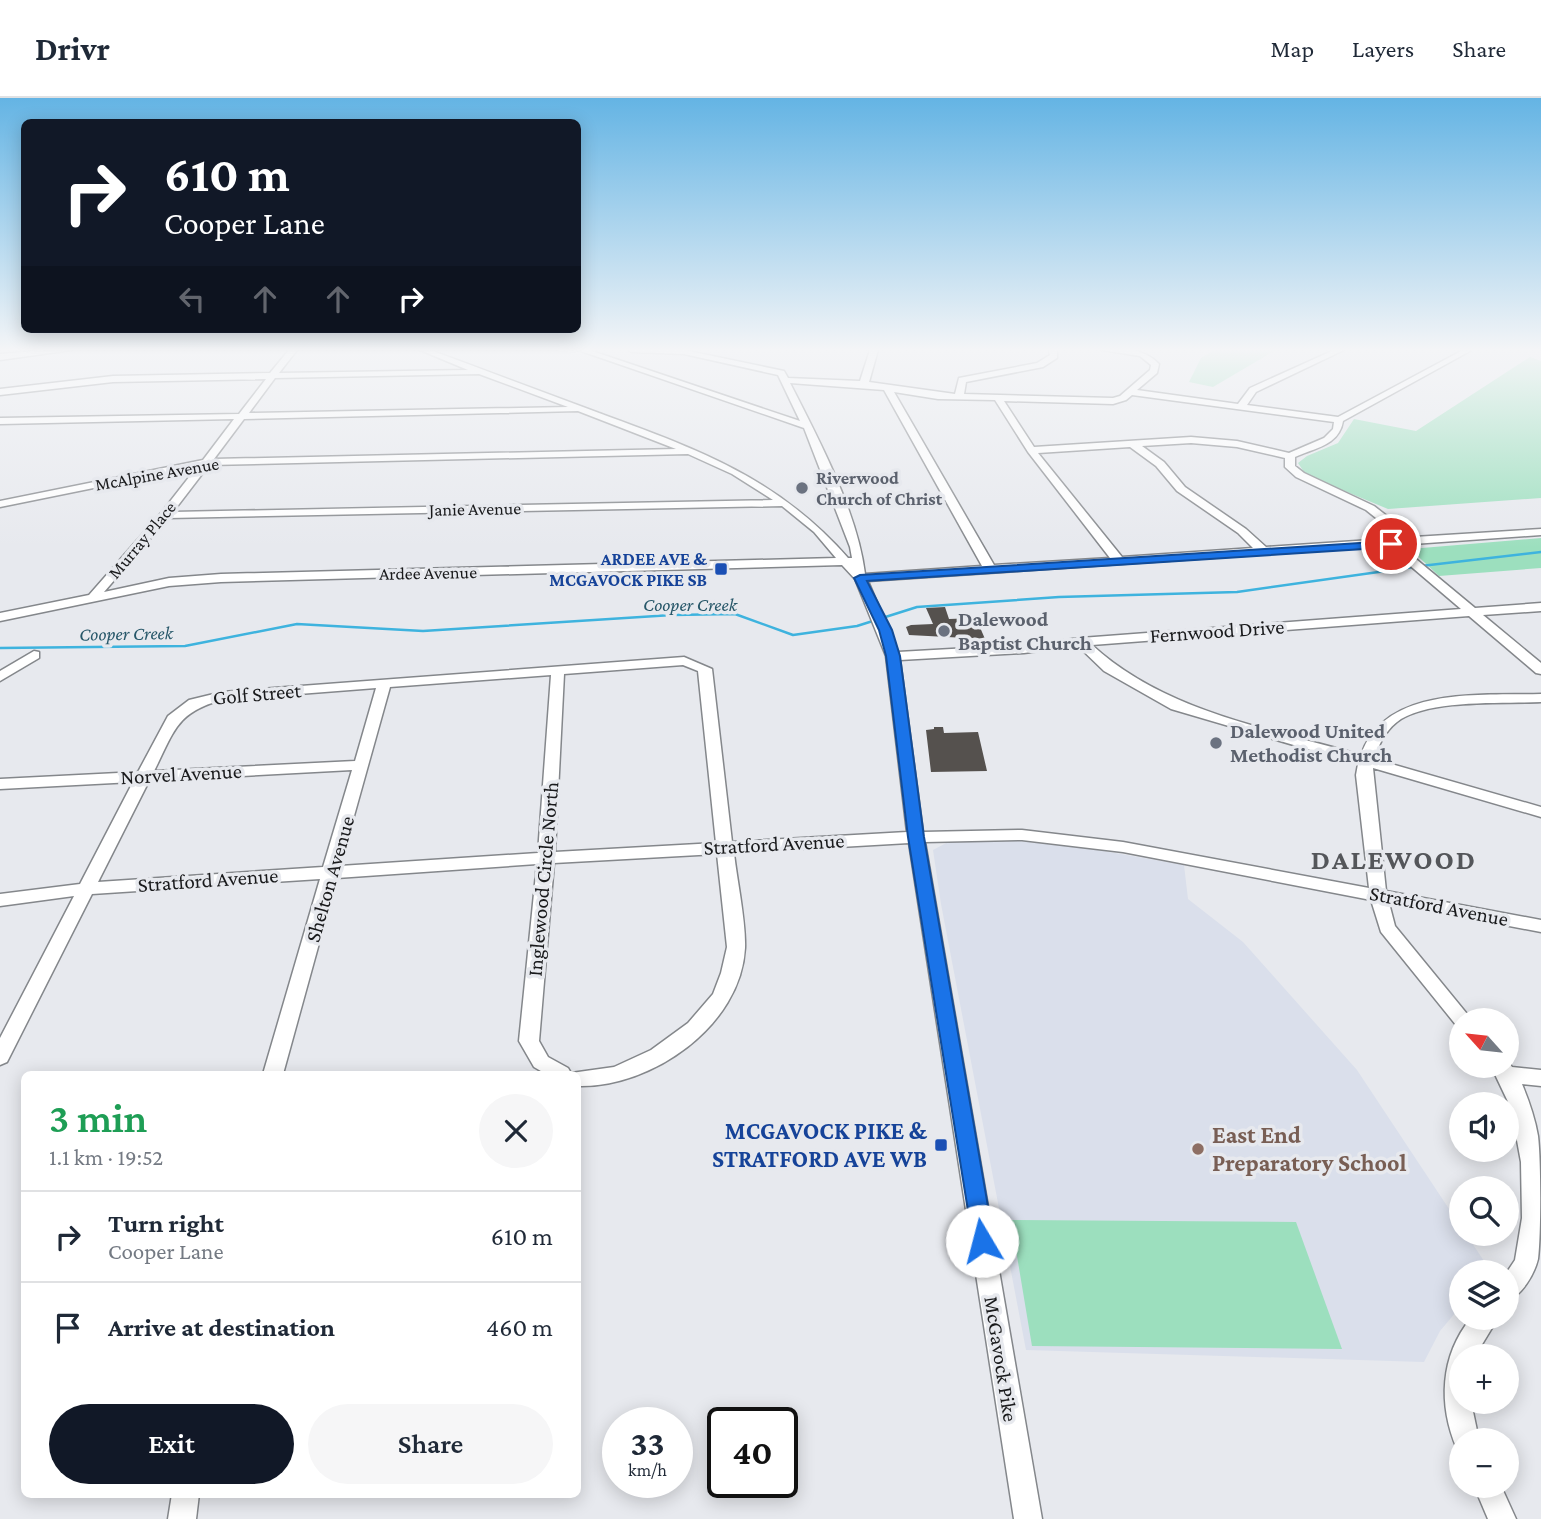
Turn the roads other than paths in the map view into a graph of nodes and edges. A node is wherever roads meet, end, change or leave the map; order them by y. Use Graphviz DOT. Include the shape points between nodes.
graph roads {
  1 [pos="224,416"];
  2 [pos="239,416"];
  3 [pos="599,416"];
  4 [pos="778,416"];
  5 [pos="802,416"];
  6 [pos="904,416"];
  7 [pos="1010,416"];
  8 [pos="1313,416"];
  9 [pos="1345,416"];
  10 [pos="1339,420"];
  11 [pos="0,421"];
  12 [pos="806,426"];
  13 [pos="1133,444"];
  14 [pos="1031,450"];
  15 [pos="693,452"];
  16 [pos="1290,456"];
  17 [pos="206,462"];
  18 [pos="785,503"];
  19 [pos="0,504"];
  20 [pos="165,515"];
  21 [pos="1541,532"];
  22 [pos="1413,542"];
  23 [pos="1391,544"];
  24 [pos="1265,553"];
  25 [pos="852,560"];
  26 [pos="1120,562"];
  27 [pos="991,571"];
  28 [pos="94,596"];
  29 [pos="1541,607"];
  30 [pos="1471,612"];
  31 [pos="0,617"];
  32 [pos="1082,642"];
  33 [pos="34,655"];
  34 [pos="893,656"];
  35 [pos="558,669"];
  36 [pos="1541,670"];
  37 [pos="0,677"];
  38 [pos="384,684"];
  39 [pos="1541,698"];
  40 [pos="1366,760"];
  41 [pos="362,765"];
  42 [pos="144,776"];
  43 [pos="0,784"];
  44 [pos="1541,812"];
  45 [pos="916,837"];
  46 [pos="726,847"];
  47 [pos="546,858"];
  48 [pos="332,873"];
  49 [pos="84,889"];
  50 [pos="1378,894"];
  51 [pos="0,900"];
  52 [pos="1541,926"];
  53 [pos="1453,1008"];
  54 [pos="0,1057"];
  55 [pos="274,1071"];
  56 [pos="556,1071"];
  57 [pos="1519,1073"];
  58 [pos="581,1078"];
  59 [pos="1507,1078"];
  60 [pos="1541,1078"];
  61 [pos="1539,1225"];
  62 [pos="1519,1274"];
  63 [pos="185,1498"];
  64 [pos="1492,1498"];
  65 [pos="182,1519"];
  66 [pos="1028,1519"];
  67 [pos="1502,1519"];
  1 -- 11 [label="street"];
  2 -- 17 [label="street, Murray Place"];
  3 -- 15 [label="street, McGavock Pike"];
  4 -- 12 [label="street"];
  5 -- 12 [label="street"];
  6 -- 27 [label="street"];
  7 -- 14 [label="street"];
  8 -- 10 [label="street"];
  9 -- 10 [label="street"];
  10 -- 16 [label="street" via="1331,439"];
  12 -- 25 [label="street" via="816,443"];
  13 -- 14 [label="street"];
  13 -- 16 [label="street" via="1213,441"];
  13 -- 24 [label="street" via="1160,464 1181,489 1242,531"];
  14 -- 26 [label="street"];
  15 -- 17 [label="street, McAlpine Avenue"];
  15 -- 18 [label="street, McGavock Pike"];
  16 -- 22 [label="street" via="1290,467 1300,475 1370,508"];
  17 -- 19 [label="street, McAlpine Avenue"];
  17 -- 20 [label="street, Murray Place"];
  18 -- 20 [label="street, Janie Avenue"];
  18 -- 25 [label="street, McGavock Pike"];
  20 -- 28 [label="street, Murray Place"];
  21 -- 22 [label="street, Ardee Avenue"];
  22 -- 23 [label="street, Ardee Avenue"];
  23 -- 24 [label="street, Ardee Avenue"];
  23 -- 30 [label="street"];
  24 -- 26 [label="street, Ardee Avenue"];
  25 -- 27 [label="street, Ardee Avenue"];
  25 -- 28 [label="street, Ardee Avenue" via="221,578"];
  25 -- 34 [label="street, McGavock Pike"];
  26 -- 27 [label="street, Ardee Avenue"];
  28 -- 31 [label="street, Ardee Avenue"];
  29 -- 30 [label="street, Fernwood Drive"];
  30 -- 32 [label="street, Fernwood Drive"];
  30 -- 36 [label="street"];
  32 -- 34 [label="street, Fernwood Drive"];
  32 -- 40 [label="street" via="1109,668 1176,706"];
  33 -- 37 [label="street"];
  34 -- 45 [label="street, McGavock Pike"];
  35 -- 38 [label="street, Golf Street"];
  35 -- 46 [label="street, Golf Street" via="684,661 705,669"];
  35 -- 47 [label="street, Inglewood Circle North"];
  38 -- 41 [label="street, Shelton Avenue"];
  38 -- 42 [label="street, Golf Street" via="204,699 173,719"];
  39 -- 40 [label="street" via="1428,706 1399,715 1373,744"];
  40 -- 44 [label="street"];
  40 -- 50 [label="street"];
  41 -- 42 [label="street, Norvel Avenue"];
  41 -- 48 [label="street, Shelton Avenue"];
  42 -- 43 [label="street, Norvel Avenue"];
  42 -- 49 [label="street, Golf Street"];
  45 -- 46 [label="street, Stratford Avenue"];
  45 -- 50 [label="street, Stratford Avenue" via="1058,838"];
  45 -- 66 [label="street, McGavock Pike"];
  46 -- 47 [label="street, Stratford Avenue"];
  46 -- 58 [label="street" via="736,947 719,1001 702,1022 654,1056 617,1073"];
  47 -- 48 [label="street, Stratford Avenue"];
  47 -- 56 [label="street, Inglewood Circle North" via="529,1041 541,1062"];
  48 -- 49 [label="street, Stratford Avenue"];
  48 -- 55 [label="street, Shelton Avenue"];
  49 -- 51 [label="street, Stratford Avenue"];
  49 -- 54 [label="street, Golf Street"];
  50 -- 52 [label="street, Stratford Avenue"];
  50 -- 53 [label="street" via="1387,928 1398,945"];
  57 -- 60 [label="street"];
  59 -- 61 [label="street" via="1524,1119 1537,1172"];
  61 -- 62 [label="street"];
  63 -- 65 [label="street"];
  64 -- 67 [label="street"];
}
